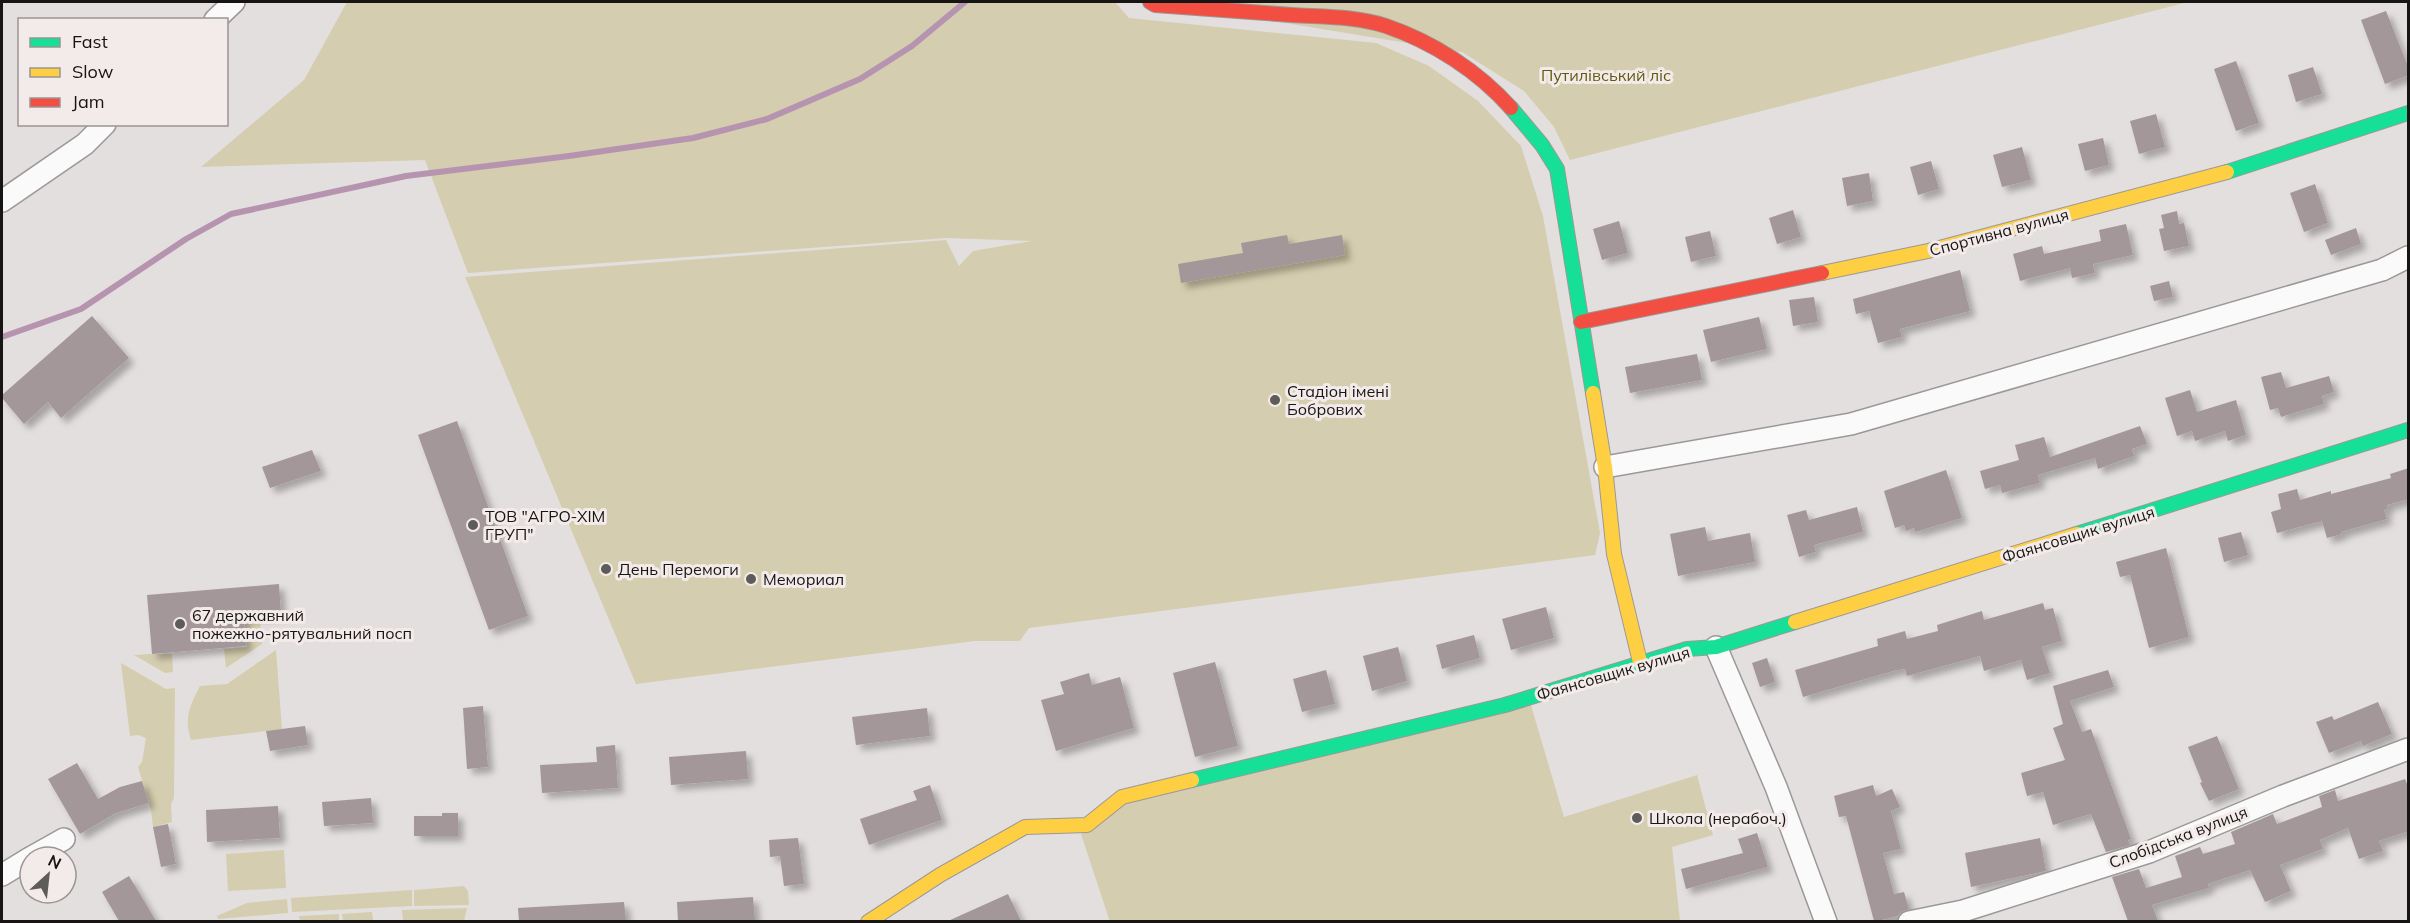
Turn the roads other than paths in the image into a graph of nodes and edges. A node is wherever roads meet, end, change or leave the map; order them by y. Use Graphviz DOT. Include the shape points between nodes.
graph roads {
  1 [pos="234,2"];
  2 [pos="1150,2"];
  3 [pos="217,18"];
  4 [pos="2409,112"];
  5 [pos="103,126"];
  6 [pos="2,201"];
  7 [pos="2409,257"];
  8 [pos="1581,322"];
  9 [pos="2409,430"];
  10 [pos="1605,467"];
  11 [pos="1716,646"];
  12 [pos="1640,662"];
  13 [pos="2409,749"];
  14 [pos="64,839"];
  15 [pos="54,845"];
  16 [pos="18,866"];
  17 [pos="2,875"];
  18 [pos="868,921"];
  19 [pos="1826,921"];
  20 [pos="1909,921"];
  1 -- 3 [label="street"];
  2 -- 8 [label="street" via="1343,18 1385,26 1436,48 1483,82 1530,128 1557,169"];
  4 -- 8 [label="street, Спортивна вулиця" via="2239,170 1928,251"];
  5 -- 6 [label="street" via="85,144"];
  7 -- 10 [label="street" via="2382,270 1851,424"];
  8 -- 10 [label="street"];
  9 -- 11 [label="street, Фаянсовщик вулиця"];
  10 -- 12 [label="street" via="1614,554"];
  11 -- 12 [label="street, Фаянсовщик вулиця" via="1687,649"];
  11 -- 19 [label="street" via="1776,787"];
  12 -- 18 [label="street, Фаянсовщик вулиця" via="1505,705 1122,797 1088,825 1025,827"];
  13 -- 20 [label="street, Слобідська вулиця" via="2149,852 1963,911"];
  14 -- 15 [label="street"];
  16 -- 17 [label="street"];
}
